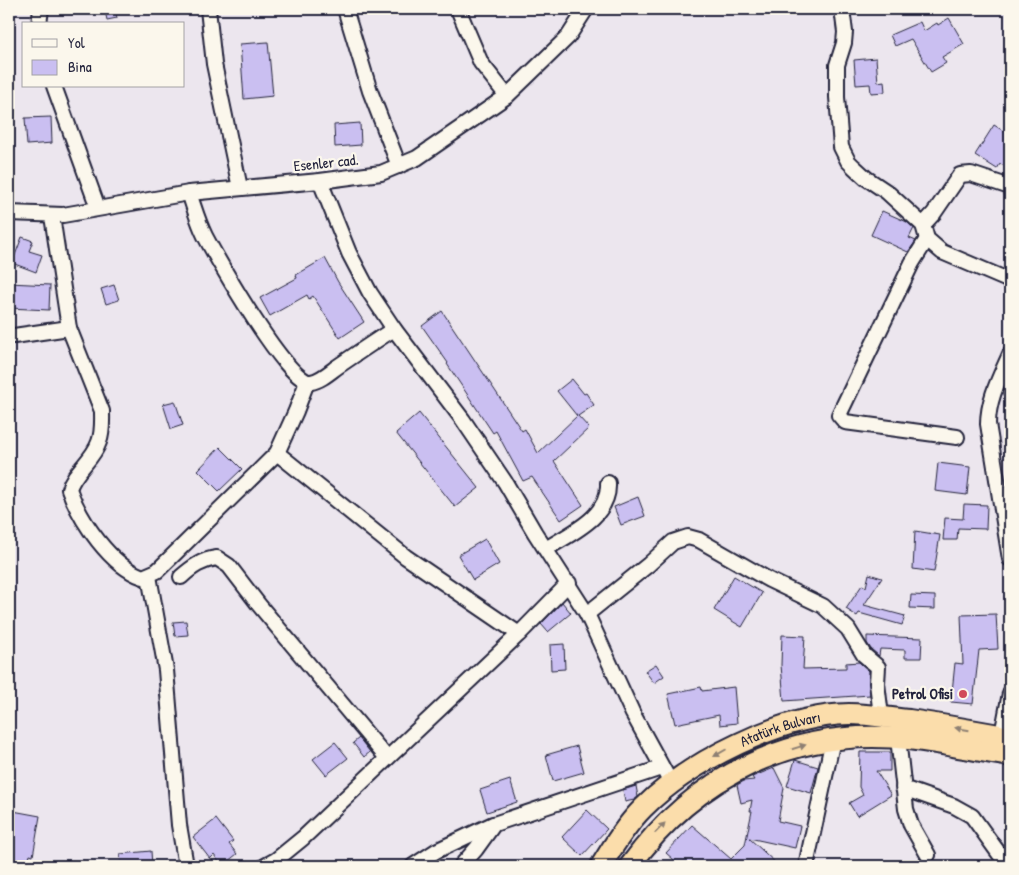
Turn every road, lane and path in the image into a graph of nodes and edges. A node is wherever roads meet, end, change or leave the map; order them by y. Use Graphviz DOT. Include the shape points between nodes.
graph roads {
  1 [pos="41,9"];
  2 [pos="208,9"];
  3 [pos="345,9"];
  4 [pos="458,9"];
  5 [pos="586,9"];
  6 [pos="842,9"];
  7 [pos="39,22"];
  8 [pos="55,88"];
  9 [pos="507,96"];
  10 [pos="399,166"];
  11 [pos="320,181"];
  12 [pos="1010,187"];
  13 [pos="240,188"];
  14 [pos="189,193"];
  15 [pos="98,208"];
  16 [pos="9,213"];
  17 [pos="52,216"];
  18 [pos="923,225"];
  19 [pos="927,239"];
  20 [pos="1010,281"];
  21 [pos="69,328"];
  22 [pos="394,329"];
  23 [pos="14,336"];
  24 [pos="1010,354"];
  25 [pos="307,382"];
  26 [pos="956,437"];
  27 [pos="277,453"];
  28 [pos="608,483"];
  29 [pos="546,549"];
  30 [pos="1010,558"];
  31 [pos="149,576"];
  32 [pos="181,577"];
  33 [pos="569,584"];
  34 [pos="587,614"];
  35 [pos="519,634"];
  36 [pos="1010,693"];
  37 [pos="881,716"];
  38 [pos="898,738"];
  39 [pos="833,739"];
  40 [pos="996,739"];
  41 [pos="1010,756"];
  42 [pos="387,758"];
  43 [pos="661,768"];
  44 [pos="672,785"];
  45 [pos="903,788"];
  46 [pos="494,824"];
  47 [pos="928,855"];
  48 [pos="186,866"];
  49 [pos="265,866"];
  50 [pos="413,866"];
  51 [pos="461,866"];
  52 [pos="601,866"];
  53 [pos="630,866"];
  54 [pos="806,866"];
  55 [pos="1008,866"];
  1 -- 7 [label="street"];
  2 -- 13 [label="street" via="214,64"];
  3 -- 10 [label="street" via="370,92"];
  4 -- 9 [label="street" via="482,64"];
  5 -- 9 [label="street, Esenler cad." via="568,37"];
  6 -- 18 [label="street" via="845,32 837,65 838,124 842,147 854,167"];
  8 -- 15 [label="street"];
  9 -- 10 [label="street, Esenler cad." via="417,158"];
  10 -- 11 [label="street, Esenler cad." via="382,173"];
  11 -- 13 [label="street, Esenler cad."];
  11 -- 22 [label="street" via="349,253"];
  12 -- 18 [label="street" via="963,174 957,177"];
  13 -- 14 [label="street, Esenler cad."];
  14 -- 15 [label="street, Esenler cad."];
  14 -- 25 [label="street" via="204,234 254,319 287,365"];
  15 -- 17 [label="street, Esenler cad."];
  16 -- 17 [label="street, Esenler cad."];
  17 -- 21 [label="street"];
  18 -- 19 [label="street"];
  19 -- 20 [label="street" via="942,252"];
  19 -- 26 [label="street" via="912,263 839,414 845,422"];
  21 -- 23 [label="street"];
  21 -- 31 [label="street" via="102,411 99,444 69,489 101,546 135,574"];
  22 -- 25 [label="street" via="324,375"];
  22 -- 29 [label="street" via="505,482"];
  24 -- 30 [label="street" via="988,410 990,443"];
  25 -- 27 [label="street"];
  27 -- 31 [label="street"];
  27 -- 35 [label="street" via="406,557"];
  28 -- 29 [label="street" via="604,504 594,518"];
  29 -- 33 [label="street"];
  31 -- 48 [label="street" via="166,670 179,824"];
  32 -- 42 [label="street" via="194,565 206,560 217,558 229,566"];
  33 -- 34 [label="street"];
  33 -- 35 [label="street"];
  34 -- 37 [label="street" via="673,542 688,537 699,540 823,606 848,629 864,654 878,667"];
  34 -- 43 [label="street"];
  35 -- 42 [label="street"];
  36 -- 40 [label="street"];
  40 -- 37 [label="highway, Atatürk Bulvarı, one-way"];
  37 -- 44 [label="highway, Atatürk Bulvarı, one-way" via="833,715 770,730 722,752"];
  38 -- 39 [label="highway, Atatürk Bulvarı"];
  38 -- 40 [label="highway, Atatürk Bulvarı"];
  38 -- 45 [label="street"];
  53 -- 39 [label="highway, Atatürk Bulvarı, one-way" via="662,826 720,780 773,755"];
  39 -- 54 [label="street"];
  40 -- 41 [label="highway, Atatürk Bulvarı"];
  42 -- 49 [label="street" via="303,838"];
  43 -- 44 [label="street"];
  43 -- 46 [label="street"];
  44 -- 52 [label="highway, Atatürk Bulvarı" via="632,821"];
  45 -- 47 [label="street" via="911,825"];
  45 -- 55 [label="street" via="972,816"];
  46 -- 50 [label="street" via="436,851"];
  46 -- 51 [label="street"];
}
